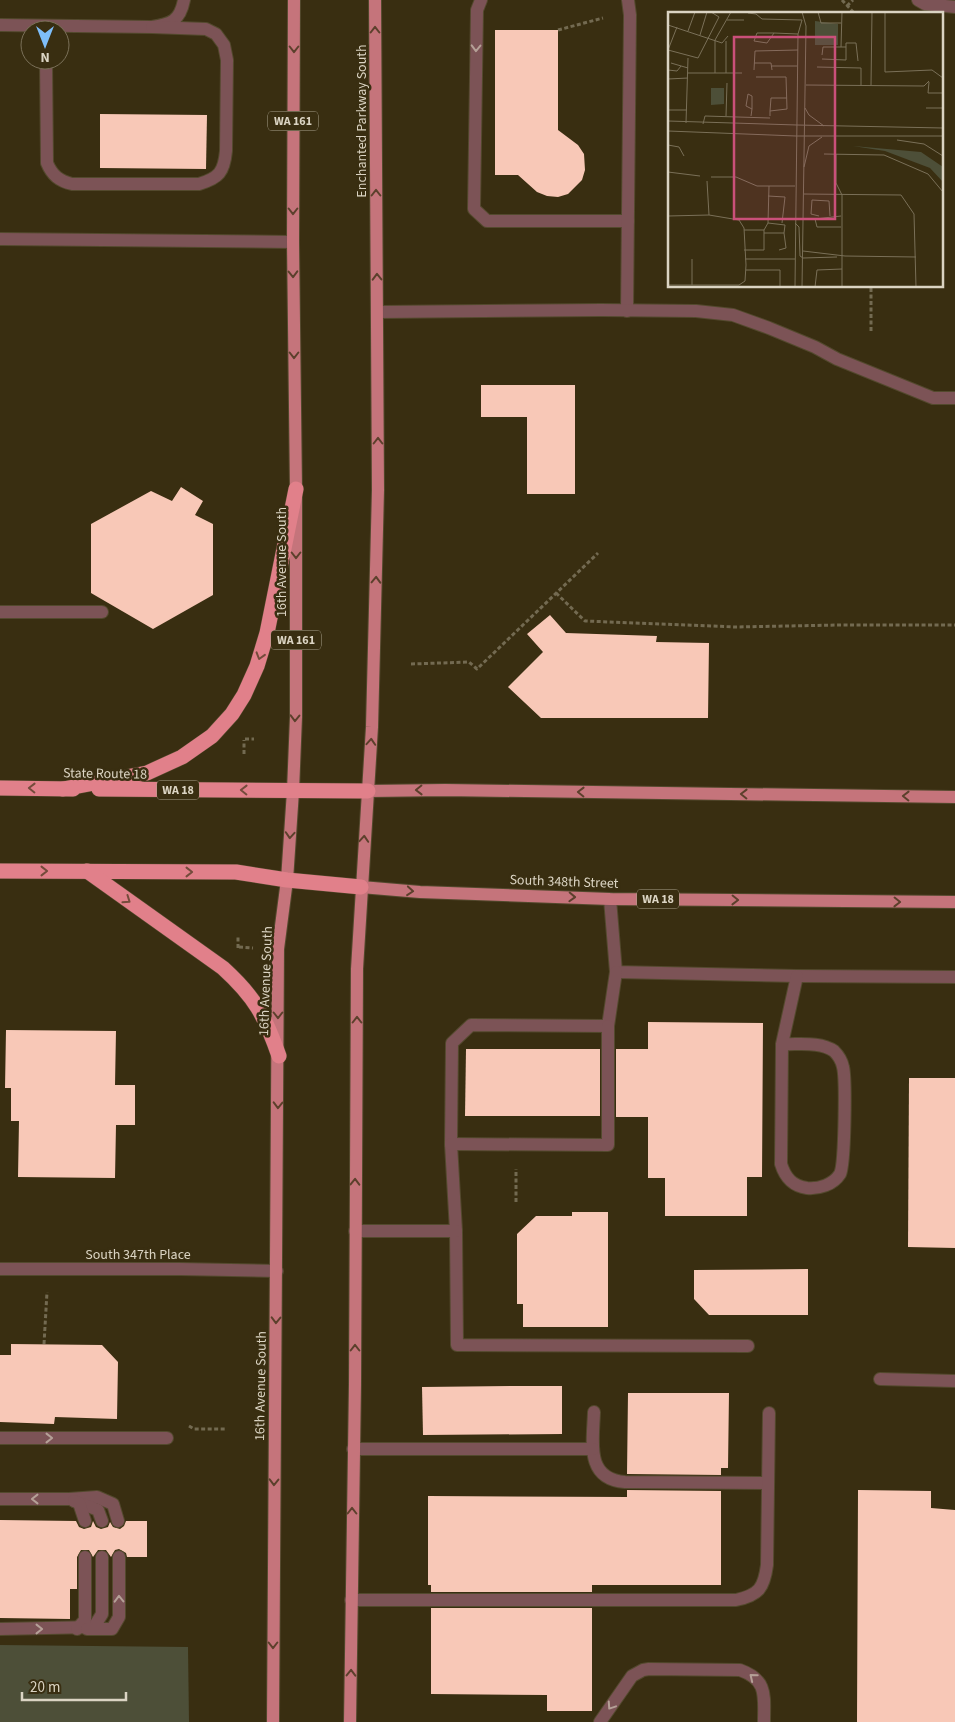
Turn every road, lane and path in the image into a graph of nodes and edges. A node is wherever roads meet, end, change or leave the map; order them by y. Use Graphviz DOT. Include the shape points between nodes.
graph roads {
  1 [pos="184,0"];
  2 [pos="294,0"];
  3 [pos="375,0"];
  4 [pos="481,0"];
  5 [pos="628,0"];
  6 [pos="842,0"];
  7 [pos="853,0"];
  8 [pos="918,0"];
  9 [pos="847,6"];
  10 [pos="955,7"];
  11 [pos="853,12"];
  12 [pos="603,18"];
  13 [pos="0,26"];
  14 [pos="20,27"];
  15 [pos="152,27"];
  16 [pos="70,28"];
  17 [pos="558,30"];
  18 [pos="46,70"];
  19 [pos="628,221"];
  20 [pos="0,239"];
  21 [pos="293,242"];
  22 [pos="871,288"];
  23 [pos="627,311"];
  24 [pos="378,312"];
  25 [pos="871,331"];
  26 [pos="955,398"];
  27 [pos="296,489"];
  28 [pos="598,553"];
  29 [pos="556,593"];
  30 [pos="0,612"];
  31 [pos="102,612"];
  32 [pos="955,625"];
  33 [pos="411,664"];
  34 [pos="254,739"];
  35 [pos="244,754"];
  36 [pos="0,788"];
  37 [pos="63,789"];
  38 [pos="293,791"];
  39 [pos="368,791"];
  40 [pos="955,797"];
  41 [pos="0,871"];
  42 [pos="87,871"];
  43 [pos="287,880"];
  44 [pos="361,887"];
  45 [pos="610,899"];
  46 [pos="955,902"];
  47 [pos="238,936"];
  48 [pos="254,948"];
  49 [pos="616,972"];
  50 [pos="797,976"];
  51 [pos="955,977"];
  52 [pos="608,1026"];
  53 [pos="782,1044"];
  54 [pos="279,1056"];
  55 [pos="451,1144"];
  56 [pos="516,1169"];
  57 [pos="516,1202"];
  58 [pos="355,1231"];
  59 [pos="456,1231"];
  60 [pos="0,1269"];
  61 [pos="50,1269"];
  62 [pos="277,1271"];
  63 [pos="44,1344"];
  64 [pos="748,1346"];
  65 [pos="880,1380"];
  66 [pos="955,1381"];
  67 [pos="594,1412"];
  68 [pos="768,1413"];
  69 [pos="187,1425"];
  70 [pos="227,1429"];
  71 [pos="0,1438"];
  72 [pos="167,1438"];
  73 [pos="353,1449"];
  74 [pos="593,1449"];
  75 [pos="768,1483"];
  76 [pos="0,1498"];
  77 [pos="69,1499"];
  78 [pos="85,1521"];
  79 [pos="102,1521"];
  80 [pos="118,1521"];
  81 [pos="85,1557"];
  82 [pos="102,1557"];
  83 [pos="118,1557"];
  84 [pos="352,1600"];
  85 [pos="0,1629"];
  86 [pos="77,1629"];
  87 [pos="273,1722"];
  88 [pos="350,1722"];
  89 [pos="600,1722"];
  90 [pos="764,1722"];
  1 -- 15 [label="street" via="176,19"];
  2 -- 21 [label="main road, WA 161, one-way"];
  24 -- 3 [label="main road, Enchanted Parkway South, one-way"];
  4 -- 19 [label="street, one-way" via="477,10 474,209 487,221"];
  5 -- 19 [label="street"];
  6 -- 9 [label="path"];
  7 -- 9 [label="path"];
  8 -- 10 [label="street" via="925,4"];
  9 -- 11 [label="path"];
  12 -- 17 [label="path"];
  13 -- 14 [label="street"];
  15 -- 16 [label="street"];
  15 -- 18 [label="street" via="206,29 216,34 224,45 227,60 225,163 212,180 199,184 62,182 47,163"];
  19 -- 23 [label="street"];
  20 -- 21 [label="street"];
  21 -- 27 [label="main road, 16th Avenue South / WA 161, one-way"];
  22 -- 25 [label="path"];
  23 -- 24 [label="street"];
  23 -- 26 [label="street" via="696,311 733,315 933,398"];
  39 -- 24 [label="main road, one-way" via="378,490"];
  27 -- 37 [label="highway, one-way" via="267,633 251,681 232,714 212,736 182,757 147,773"];
  27 -- 38 [label="main road, 16th Avenue South / WA 161, one-way"];
  28 -- 29 [label="path"];
  29 -- 32 [label="path" via="585,621 736,627"];
  29 -- 33 [label="path" via="477,669 469,662"];
  30 -- 31 [label="street"];
  34 -- 35 [label="path" via="244,739"];
  37 -- 36 [label="highway, State Route 18 / WA 18, one-way"];
  38 -- 37 [label="highway, State Route 18 / WA 18, one-way"];
  38 -- 39 [label="highway, State Route 18 / WA 18"];
  38 -- 43 [label="main road, 16th Avenue South / WA 161, one-way"];
  40 -- 39 [label="main road, WA 18, one-way"];
  44 -- 39 [label="main road, one-way"];
  41 -- 42 [label="highway, WA 18, one-way"];
  42 -- 43 [label="highway, WA 18, one-way" via="236,872"];
  42 -- 54 [label="highway, one-way" via="223,968 242,986 268,1025"];
  43 -- 44 [label="highway, South 348th Street / WA 18"];
  43 -- 54 [label="main road, 16th Avenue South, one-way" via="278,949"];
  44 -- 45 [label="main road, South 348th Street / WA 18, one-way"];
  58 -- 44 [label="main road, one-way" via="357,969"];
  45 -- 46 [label="main road, South 348th Street / WA 18, one-way"];
  45 -- 49 [label="street"];
  47 -- 48 [label="path" via="238,947"];
  49 -- 50 [label="street"];
  49 -- 52 [label="street"];
  50 -- 51 [label="street"];
  50 -- 53 [label="street"];
  52 -- 55 [label="street" via="471,1025 452,1044"];
  52 -- 55 [label="street" via="608,1145"];
  53 -- 53 [label="street" via="781,1164 786,1177 794,1184 807,1188 824,1187 835,1180 841,1169 843,1068 836,1053 823,1046"];
  54 -- 62 [label="main road, 16th Avenue South, one-way"];
  55 -- 59 [label="street"];
  56 -- 57 [label="path"];
  58 -- 59 [label="street"];
  73 -- 58 [label="main road, one-way"];
  59 -- 64 [label="street" via="457,1345"];
  60 -- 61 [label="street, South 347th Place"];
  61 -- 62 [label="street, South 347th Place"];
  61 -- 63 [label="path"];
  62 -- 87 [label="main road, 16th Avenue South, one-way"];
  65 -- 66 [label="street"];
  67 -- 74 [label="street"];
  68 -- 75 [label="street"];
  69 -- 70 [label="path" via="194,1429"];
  71 -- 72 [label="street, one-way"];
  73 -- 74 [label="street"];
  84 -- 73 [label="main road, one-way"];
  74 -- 75 [label="street" via="599,1471 616,1481"];
  75 -- 84 [label="street" via="765,1578 759,1590 747,1597 736,1600"];
  77 -- 76 [label="street, one-way"];
  77 -- 78 [label="street" via="79,1503"];
  77 -- 79 [label="street" via="98,1510"];
  77 -- 80 [label="street" via="97,1497 113,1504"];
  81 -- 86 [label="street" via="86,1620"];
  82 -- 86 [label="street" via="102,1614 94,1627"];
  86 -- 83 [label="street, one-way" via="112,1629 119,1617"];
  88 -- 84 [label="main road, one-way"];
  85 -- 86 [label="street, one-way"];
  90 -- 89 [label="street, one-way" via="764,1692 751,1674 740,1670 650,1668 632,1676"];
}
